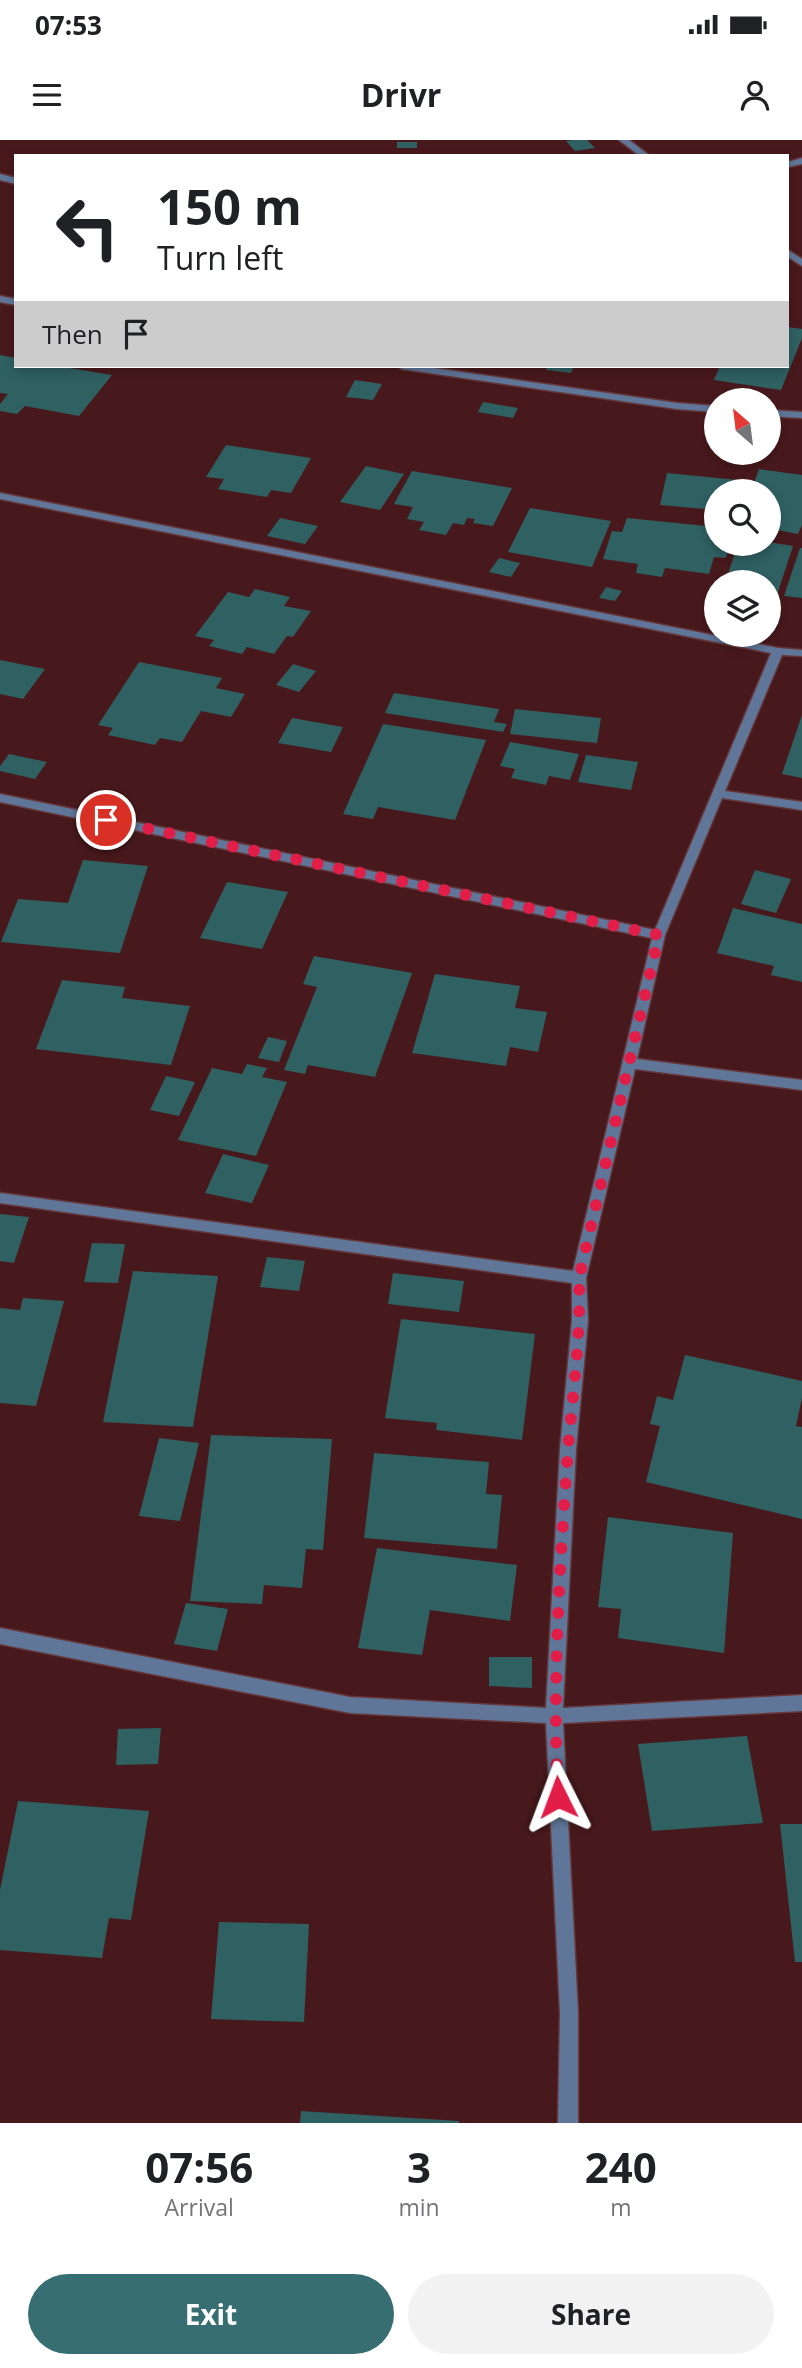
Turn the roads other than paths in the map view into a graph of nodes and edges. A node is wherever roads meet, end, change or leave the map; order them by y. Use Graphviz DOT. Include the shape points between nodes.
graph roads {
  1 [pos="623,140"];
  2 [pos="643,154"];
  3 [pos="416,368"];
  4 [pos="704,408"];
  5 [pos="781,413"];
  6 [pos="802,415"];
  7 [pos="0,496"];
  8 [pos="778,651"];
  9 [pos="802,653"];
  10 [pos="719,794"];
  11 [pos="0,798"];
  12 [pos="802,806"];
  13 [pos="659,935"];
  14 [pos="629,1063"];
  15 [pos="802,1085"];
  16 [pos="0,1198"];
  17 [pos="579,1278"];
  18 [pos="0,1636"];
  19 [pos="802,1703"];
  20 [pos="554,1716"];
  21 [pos="568,2123"];
  1 -- 2 [label="street"];
  3 -- 4 [label="street"];
  5 -- 6 [label="street"];
  7 -- 8 [label="street"];
  8 -- 9 [label="street"];
  8 -- 10 [label="street"];
  10 -- 12 [label="street"];
  10 -- 13 [label="street"];
  11 -- 13 [label="street"];
  13 -- 14 [label="street"];
  14 -- 15 [label="street"];
  14 -- 17 [label="street"];
  16 -- 17 [label="street"];
  17 -- 20 [label="street"];
  18 -- 20 [label="street" via="350,1705"];
  19 -- 20 [label="street"];
  20 -- 21 [label="street" via="569,2013"];
}
